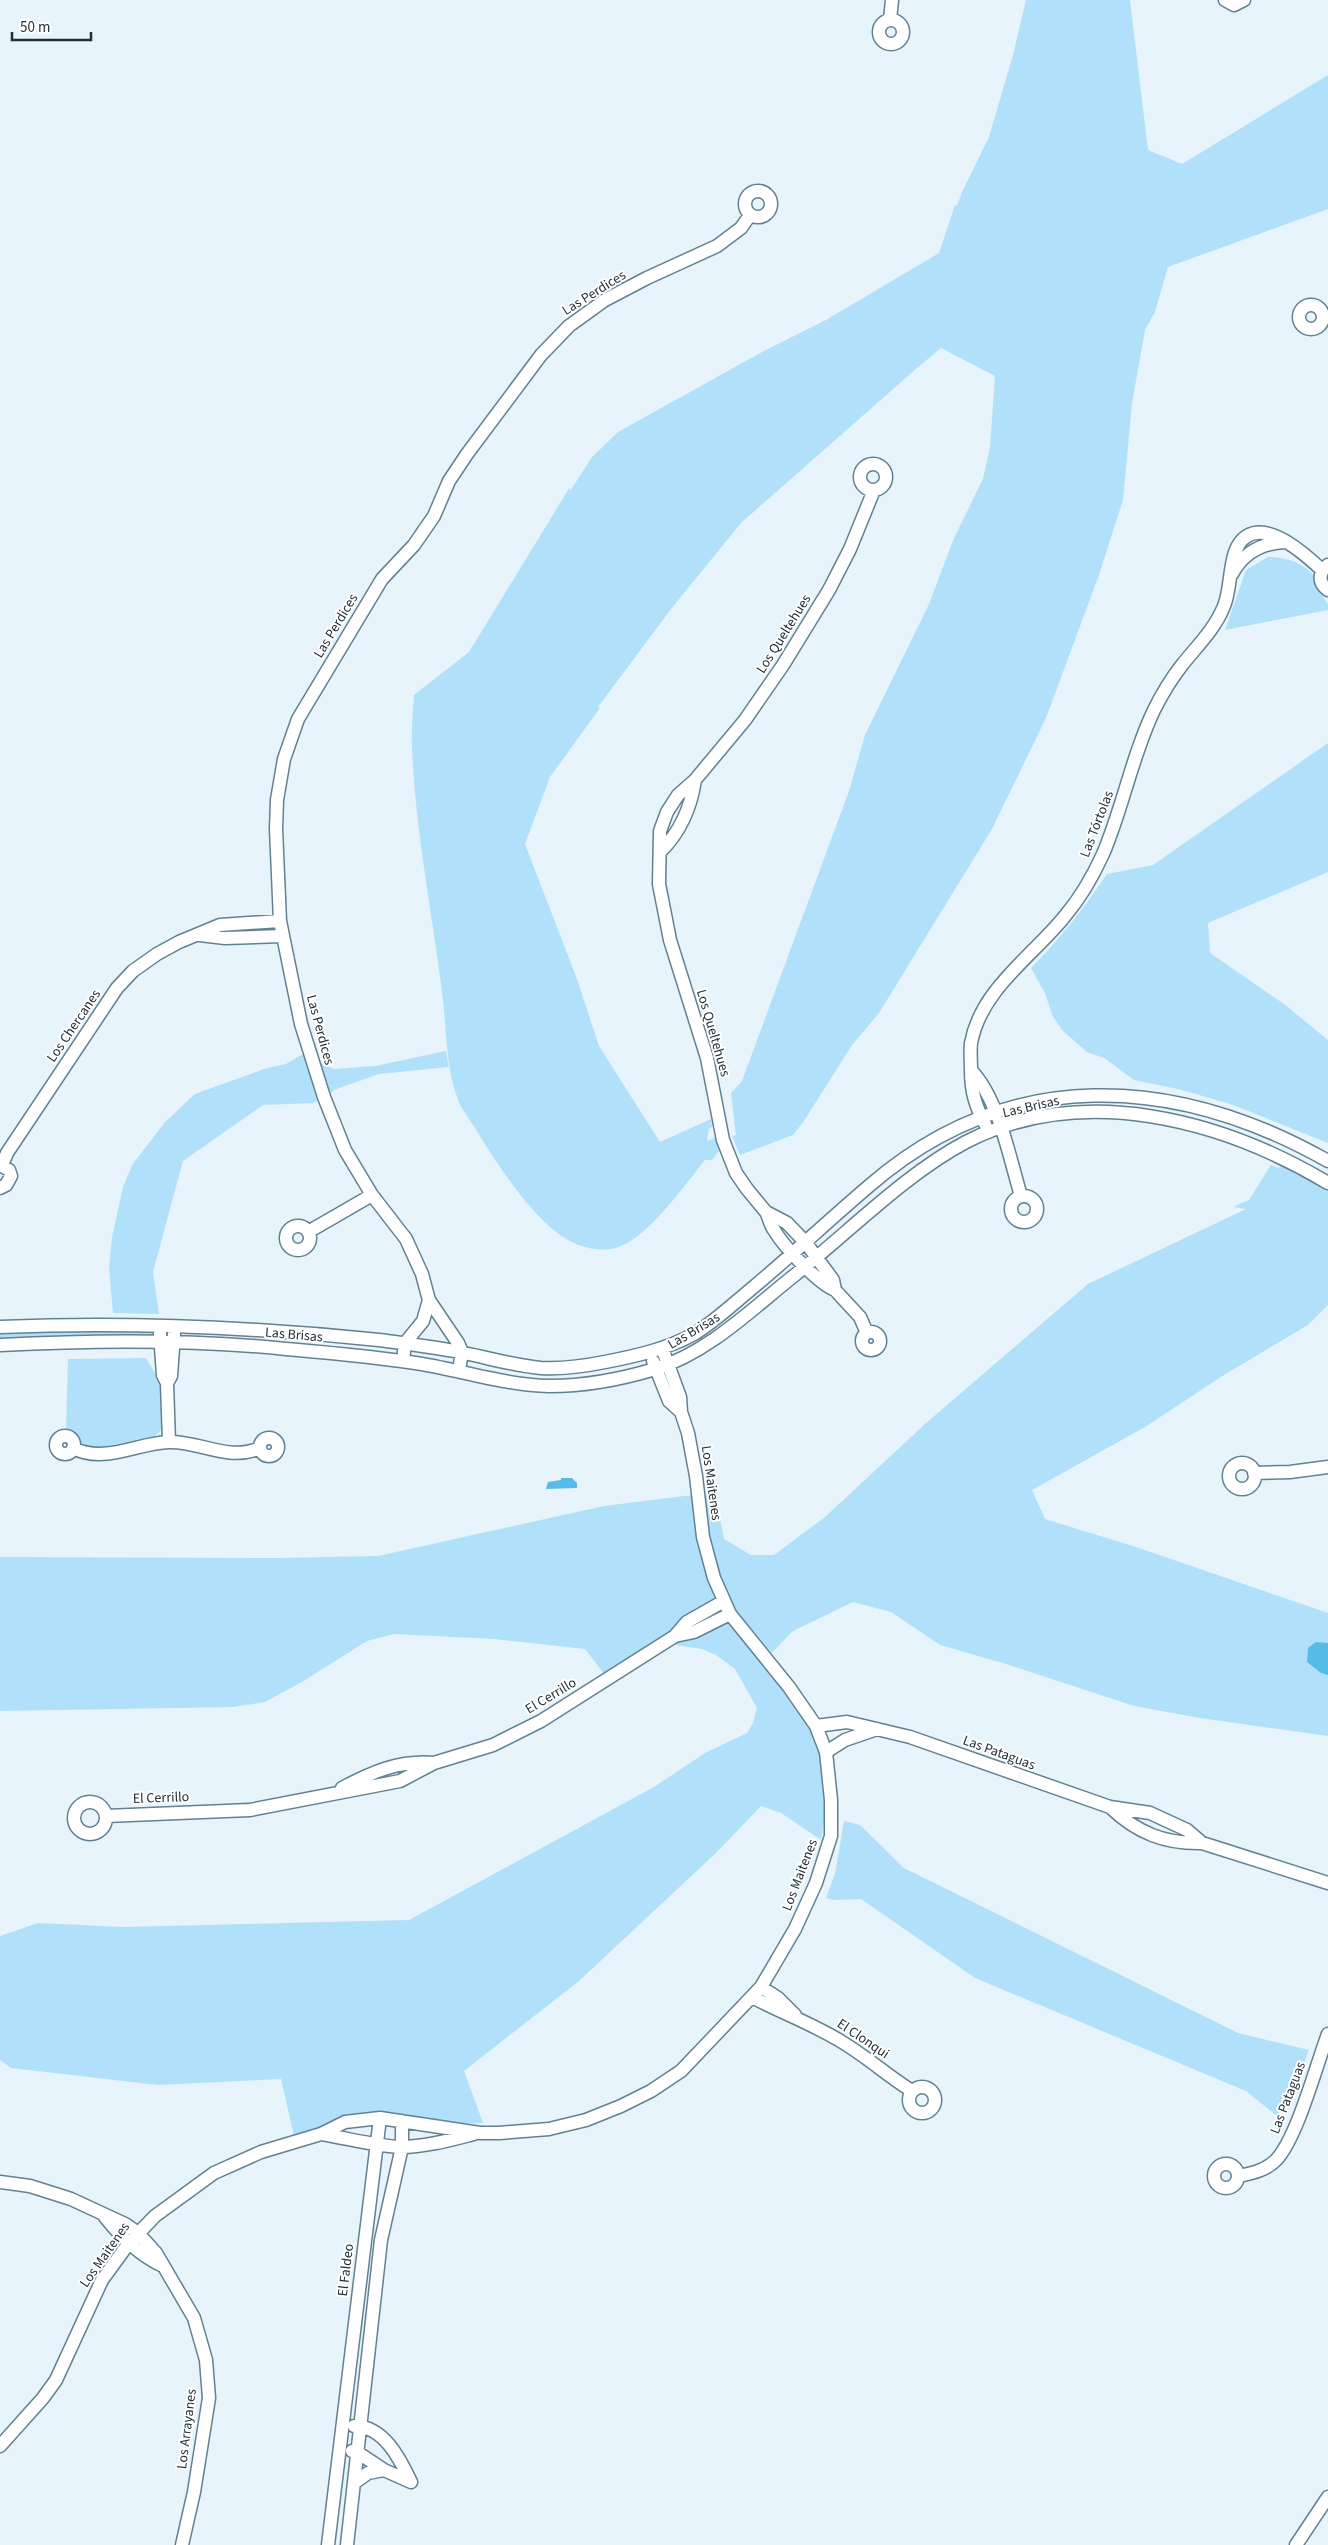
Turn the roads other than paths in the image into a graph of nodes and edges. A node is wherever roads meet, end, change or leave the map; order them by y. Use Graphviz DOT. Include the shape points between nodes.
graph roads {
  1 [pos="892,0"];
  2 [pos="1225,0"];
  3 [pos="1244,0"];
  4 [pos="890,20"];
  5 [pos="750,215"];
  6 [pos="874,490"];
  7 [pos="1325,568"];
  8 [pos="1328,590"];
  9 [pos="280,922"];
  10 [pos="200,935"];
  11 [pos="283,936"];
  12 [pos="971,1070"];
  13 [pos="995,1112"];
  14 [pos="982,1117"];
  15 [pos="996,1130"];
  16 [pos="1268,1131"];
  17 [pos="1261,1149"];
  18 [pos="1328,1161"];
  19 [pos="1,1165"];
  20 [pos="1328,1183"];
  21 [pos="0,1188"];
  22 [pos="372,1195"];
  23 [pos="1021,1196"];
  24 [pos="766,1212"];
  25 [pos="308,1232"];
  26 [pos="806,1243"];
  27 [pos="794,1253"];
  28 [pos="817,1258"];
  29 [pos="806,1267"];
  30 [pos="836,1290"];
  31 [pos="429,1300"];
  32 [pos="160,1325"];
  33 [pos="175,1326"];
  34 [pos="0,1327"];
  35 [pos="867,1333"];
  36 [pos="160,1341"];
  37 [pos="174,1342"];
  38 [pos="405,1343"];
  39 [pos="0,1345"];
  40 [pos="662,1348"];
  41 [pos="462,1352"];
  42 [pos="649,1352"];
  43 [pos="403,1361"];
  44 [pos="669,1363"];
  45 [pos="656,1368"];
  46 [pos="459,1370"];
  47 [pos="167,1383"];
  48 [pos="681,1412"];
  49 [pos="169,1442"];
  50 [pos="74,1448"];
  51 [pos="260,1448"];
  52 [pos="1328,1467"];
  53 [pos="1254,1474"];
  54 [pos="724,1601"];
  55 [pos="730,1614"];
  56 [pos="675,1636"];
  57 [pos="816,1726"];
  58 [pos="877,1729"];
  59 [pos="826,1752"];
  60 [pos="1110,1807"];
  61 [pos="106,1816"];
  62 [pos="1202,1843"];
  63 [pos="1328,1883"];
  64 [pos="757,1992"];
  65 [pos="1328,2034"];
  66 [pos="912,2091"];
  67 [pos="380,2118"];
  68 [pos="402,2121"];
  69 [pos="480,2133"];
  70 [pos="321,2134"];
  71 [pos="376,2144"];
  72 [pos="402,2147"];
  73 [pos="1239,2176"];
  74 [pos="0,2182"];
  75 [pos="103,2215"];
  76 [pos="138,2233"];
  77 [pos="129,2243"];
  78 [pos="163,2266"];
  79 [pos="344,2426"];
  80 [pos="360,2426"];
  81 [pos="0,2446"];
  82 [pos="342,2449"];
  83 [pos="357,2452"];
  84 [pos="384,2470"];
  85 [pos="354,2483"];
  86 [pos="1328,2497"];
  87 [pos="182,2545"];
  88 [pos="328,2545"];
  89 [pos="347,2545"];
  90 [pos="1296,2545"];
  1 -- 4 [label="street"];
  2 -- 3 [label="street" via="1234,5"];
  5 -- 9 [label="street, Las Perdices" via="740,228 716,246 605,300 569,326 541,355 467,454 449,481 434,516 414,545 382,579 302,713 284,759 276,829"];
  6 -- 24 [label="street, Los Queltehues" via="850,549 792,651 745,720 695,780 678,795 660,831 658,884 665,918 708,1058 723,1140 740,1180"];
  7 -- 8 [label="street, Las Tórtolas" via="1321,582"];
  7 -- 12 [label="street, Las Tórtolas" via="1285,542 1266,544 1239,563 1232,574 1218,619 1181,667 1154,710 1096,870 1065,916 994,994 974,1030"];
  9 -- 10 [label="street, Los Chercanes" via="220,925"];
  9 -- 11 [label="street, Las Perdices"];
  10 -- 11 [label="street, Los Chercanes" via="225,938"];
  10 -- 19 [label="street, Los Chercanes" via="157,954 133,971 117,988"];
  11 -- 22 [label="street, Las Perdices" via="301,1024 324,1097 345,1150"];
  12 -- 13 [label="street, Las Tórtolas" via="981,1080"];
  12 -- 14 [label="street, Las Tórtolas" via="970,1087"];
  13 -- 14 [label="street, Las Brisas"];
  13 -- 15 [label="street, Las Tórtolas"];
  13 -- 16 [label="street, Las Brisas" via="1063,1098 1136,1097 1174,1101"];
  14 -- 15 [label="street, Las Tórtolas"];
  14 -- 26 [label="street, Las Brisas" via="915,1149"];
  15 -- 17 [label="street, Las Brisas" via="1056,1114 1102,1110 1154,1116 1203,1128"];
  15 -- 23 [label="street, Las Tórtolas"];
  15 -- 28 [label="street, Las Brisas" via="966,1142 919,1173"];
  16 -- 17 [label="street"];
  16 -- 18 [label="street, Las Brisas"];
  17 -- 20 [label="street, Las Brisas"];
  19 -- 21 [label="street, Los Chercanes" via="9,1170 11,1179"];
  22 -- 25 [label="street"];
  22 -- 31 [label="street, Las Perdices" via="406,1239 422,1274"];
  24 -- 26 [label="street, Los Queltehues" via="787,1223"];
  24 -- 27 [label="street, Los Queltehues" via="774,1230"];
  26 -- 27 [label="street, Las Brisas"];
  26 -- 28 [label="street, Los Queltehues"];
  27 -- 29 [label="street, Los Queltehues"];
  27 -- 40 [label="street, Las Brisas" via="695,1333"];
  28 -- 29 [label="street, Las Brisas"];
  28 -- 30 [label="street, Los Queltehues" via="833,1280"];
  29 -- 30 [label="street, Los Queltehues" via="825,1286"];
  29 -- 44 [label="street, Las Brisas" via="707,1344"];
  30 -- 35 [label="street, Los Queltehues" via="860,1316"];
  31 -- 38 [label="street" via="423,1321"];
  31 -- 41 [label="street, Las Perdices"];
  32 -- 33 [label="street, Las Brisas"];
  32 -- 34 [label="street, Las Brisas"];
  32 -- 36 [label="street"];
  33 -- 37 [label="street"];
  33 -- 38 [label="street, Las Brisas" via="319,1334"];
  36 -- 37 [label="street, Las Brisas"];
  36 -- 39 [label="street, Las Brisas"];
  36 -- 47 [label="street" via="163,1375"];
  37 -- 43 [label="street, Las Brisas" via="284,1348"];
  37 -- 47 [label="street" via="171,1376"];
  38 -- 41 [label="street, Las Brisas"];
  38 -- 43 [label="street"];
  40 -- 42 [label="street, Las Brisas"];
  40 -- 44 [label="street, Los Maitenes"];
  41 -- 42 [label="street, Las Brisas" via="542,1368 604,1362"];
  41 -- 46 [label="street"];
  42 -- 45 [label="street, Los Maitenes"];
  43 -- 46 [label="street, Las Brisas"];
  44 -- 45 [label="street, Las Brisas"];
  44 -- 48 [label="street, Los Maitenes" via="680,1397"];
  45 -- 46 [label="street, Las Brisas" via="612,1379 549,1386"];
  45 -- 48 [label="street, Los Maitenes" via="669,1401"];
  47 -- 49 [label="street"];
  48 -- 54 [label="street, Los Maitenes" via="696,1476 706,1552"];
  49 -- 50 [label="street" via="93,1454"];
  49 -- 51 [label="street" via="237,1454"];
  52 -- 53 [label="street"];
  54 -- 55 [label="street, Los Maitenes"];
  54 -- 56 [label="street, El Cerrillo" via="687,1622"];
  55 -- 56 [label="street, El Cerrillo" via="694,1632"];
  55 -- 57 [label="street, Los Maitenes"];
  56 -- 61 [label="street, El Cerrillo" via="541,1721 493,1746 434,1763 415,1761 390,1766 335,1792 250,1810"];
  57 -- 58 [label="street, Las Pataguas" via="847,1722"];
  57 -- 59 [label="street, Los Maitenes"];
  58 -- 59 [label="street"];
  58 -- 60 [label="street, Las Pataguas" via="910,1737"];
  59 -- 64 [label="street, Los Maitenes" via="831,1836 816,1883 799,1921"];
  60 -- 62 [label="street, Las Pataguas" via="1130,1808 1163,1817"];
  60 -- 62 [label="street, Las Pataguas" via="1125,1821 1149,1835 1182,1843"];
  62 -- 63 [label="street, Las Pataguas"];
  64 -- 66 [label="street, El Clonqui" via="778,2011 794,2015 843,2042"];
  64 -- 69 [label="street, Los Maitenes" via="681,2070 651,2091 586,2120 549,2129"];
  65 -- 73 [label="street, Las Pataguas" via="1283,2151 1265,2168"];
  67 -- 68 [label="street, Los Maitenes"];
  67 -- 70 [label="street, Los Maitenes" via="345,2122"];
  67 -- 71 [label="street, El Faldeo"];
  68 -- 69 [label="street, Los Maitenes"];
  68 -- 72 [label="street"];
  69 -- 72 [label="street, Los Maitenes"];
  70 -- 71 [label="street, Los Maitenes"];
  70 -- 76 [label="street, Los Maitenes" via="261,2152 214,2173 170,2204"];
  71 -- 72 [label="street, Los Maitenes"];
  71 -- 79 [label="street, El Faldeo"];
  72 -- 80 [label="street" via="381,2240"];
  74 -- 75 [label="street, Los Arrayanes" via="30,2186 71,2198"];
  75 -- 76 [label="street, Los Arrayanes"];
  75 -- 77 [label="street, Los Arrayanes"];
  76 -- 77 [label="street, Los Maitenes"];
  76 -- 78 [label="street, Los Arrayanes"];
  77 -- 78 [label="street, Los Arrayanes" via="146,2258"];
  77 -- 81 [label="street, Los Maitenes" via="102,2280 56,2380"];
  78 -- 87 [label="street, Los Arrayanes" via="194,2318 206,2360 209,2398"];
  79 -- 80 [label="street"];
  79 -- 82 [label="street, El Faldeo"];
  80 -- 83 [label="street"];
  80 -- 84 [label="street" via="372,2430 389,2445 411,2482"];
  82 -- 83 [label="street"];
  82 -- 88 [label="street, El Faldeo"];
  83 -- 84 [label="street"];
  83 -- 85 [label="street"];
  84 -- 85 [label="street" via="368,2473"];
  85 -- 89 [label="street"];
  86 -- 90 [label="street"];
}
